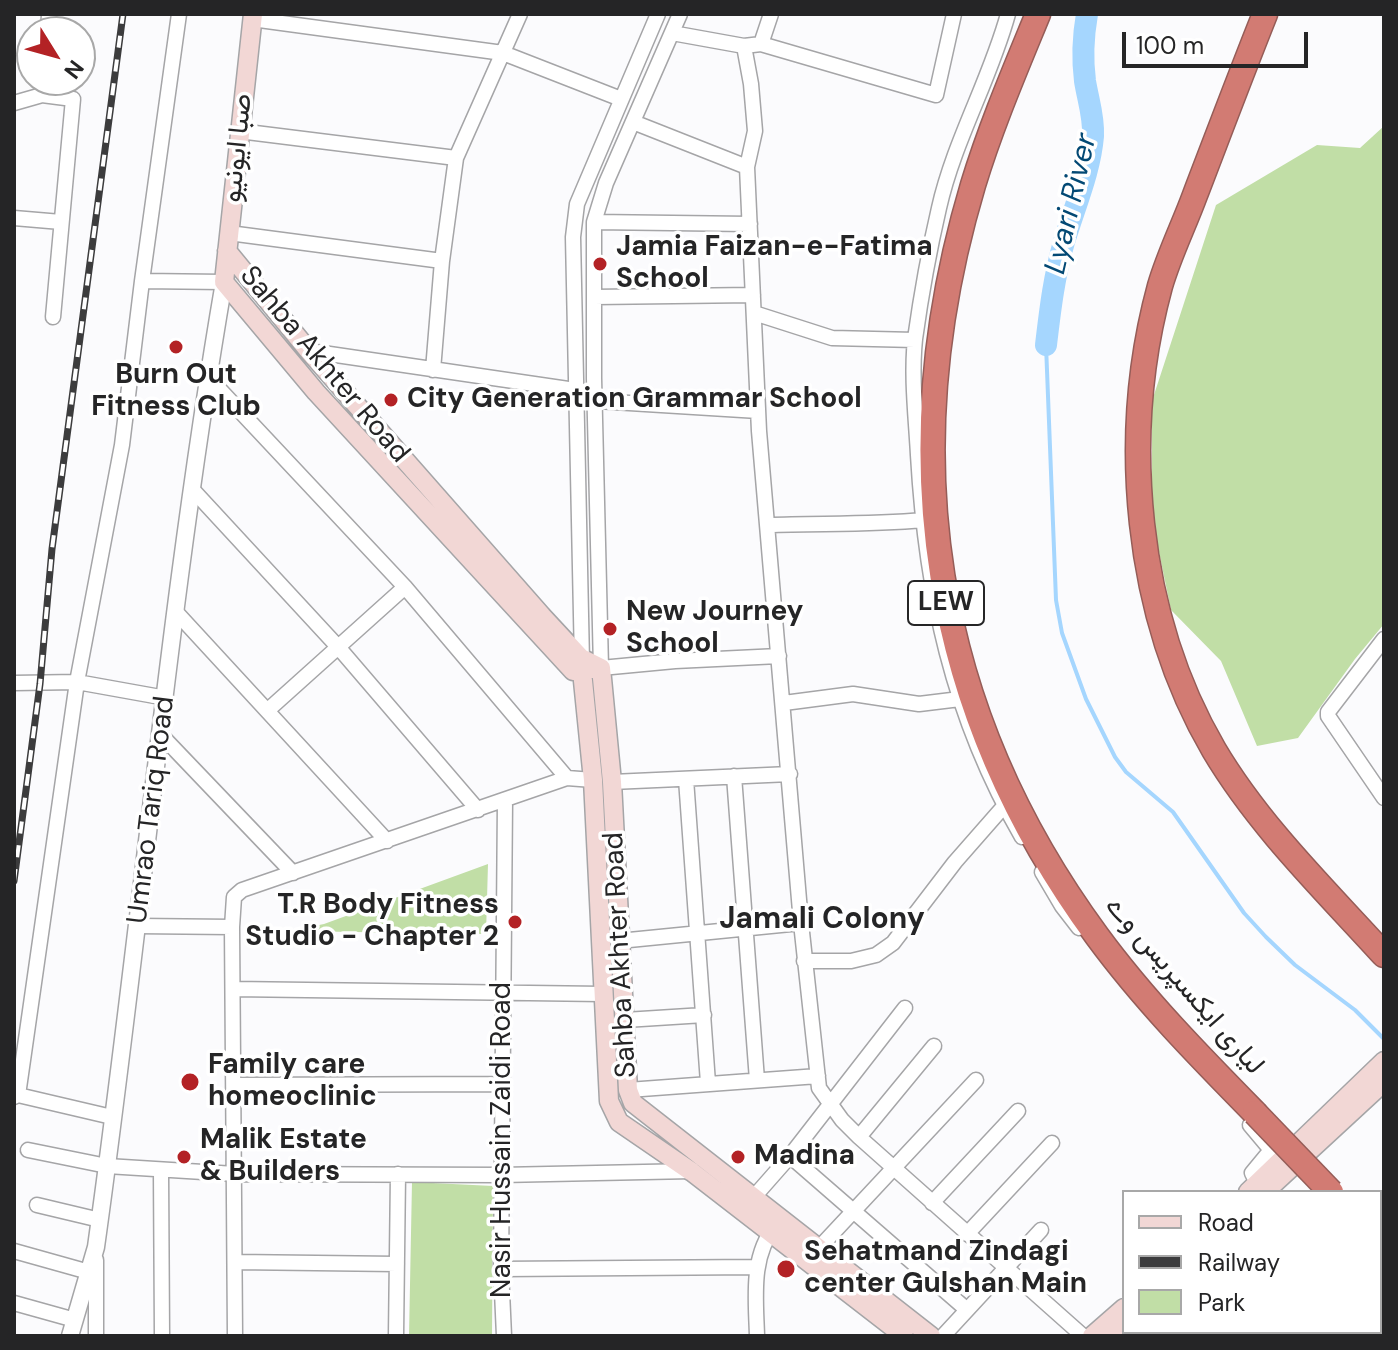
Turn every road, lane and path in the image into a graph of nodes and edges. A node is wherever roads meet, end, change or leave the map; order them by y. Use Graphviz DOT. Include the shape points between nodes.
graph roads {
  1 [pos="42,14"];
  2 [pos="49,14"];
  3 [pos="179,14"];
  4 [pos="520,14"];
  5 [pos="658,14"];
  6 [pos="680,14"];
  7 [pos="771,14"];
  8 [pos="954,14"];
  9 [pos="1008,14"];
  10 [pos="1038,14"];
  11 [pos="1265,14"];
  12 [pos="252,16"];
  13 [pos="672,33"];
  14 [pos="761,44"];
  15 [pos="744,46"];
  16 [pos="503,53"];
  17 [pos="65,96"];
  18 [pos="621,99"];
  19 [pos="633,122"];
  20 [pos="239,131"];
  21 [pos="456,158"];
  22 [pos="747,167"];
  23 [pos="14,218"];
  24 [pos="61,222"];
  25 [pos="594,222"];
  26 [pos="750,224"];
  27 [pos="228,242"];
  28 [pos="442,261"];
  29 [pos="142,281"];
  30 [pos="224,282"];
  31 [pos="753,295"];
  32 [pos="594,297"];
  33 [pos="754,313"];
  34 [pos="53,317"];
  35 [pos="915,340"];
  36 [pos="309,351"];
  37 [pos="433,370"];
  38 [pos="208,377"];
  39 [pos="575,390"];
  40 [pos="597,401"];
  41 [pos="758,411"];
  42 [pos="192,489"];
  43 [pos="923,520"];
  44 [pos="768,525"];
  45 [pos="405,587"];
  46 [pos="176,612"];
  47 [pos="536,621"];
  48 [pos="1384,639"];
  49 [pos="339,648"];
  50 [pos="779,656"];
  51 [pos="588,666"];
  52 [pos="77,682"];
  53 [pos="14,683"];
  54 [pos="166,698"];
  55 [pos="960,699"];
  56 [pos="784,703"];
  57 [pos="268,710"];
  58 [pos="161,735"];
  59 [pos="790,774"];
  60 [pos="734,776"];
  61 [pos="567,778"];
  62 [pos="686,779"];
  63 [pos="602,781"];
  64 [pos="1384,798"];
  65 [pos="505,800"];
  66 [pos="1005,805"];
  67 [pos="478,810"];
  68 [pos="387,841"];
  69 [pos="293,873"];
  70 [pos="801,923"];
  71 [pos="137,926"];
  72 [pos="232,927"];
  73 [pos="745,929"];
  74 [pos="698,934"];
  75 [pos="619,941"];
  76 [pos="1384,955"];
  77 [pos="804,961"];
  78 [pos="233,989"];
  79 [pos="503,993"];
  80 [pos="603,994"];
  81 [pos="905,1008"];
  82 [pos="704,1015"];
  83 [pos="625,1020"];
  84 [pos="934,1046"];
  85 [pos="1384,1061"];
  86 [pos="818,1076"];
  87 [pos="757,1080"];
  88 [pos="976,1080"];
  89 [pos="1384,1082"];
  90 [pos="708,1083"];
  91 [pos="502,1084"];
  92 [pos="234,1085"];
  93 [pos="628,1090"];
  94 [pos="16,1096"];
  95 [pos="831,1104"];
  96 [pos="1018,1111"];
  97 [pos="112,1117"];
  98 [pos="859,1137"];
  99 [pos="1052,1143"];
  100 [pos="28,1150"];
  101 [pos="790,1156"];
  102 [pos="1287,1163"];
  103 [pos="697,1165"];
  104 [pos="107,1166"];
  105 [pos="894,1168"];
  106 [pos="161,1171"];
  107 [pos="235,1174"];
  108 [pos="398,1174"];
  109 [pos="501,1175"];
  110 [pos="1257,1189"];
  111 [pos="1329,1190"];
  112 [pos="753,1198"];
  113 [pos="932,1203"];
  114 [pos="37,1205"];
  115 [pos="854,1211"];
  116 [pos="100,1220"];
  117 [pos="775,1226"];
  118 [pos="1041,1230"];
  119 [pos="967,1234"];
  120 [pos="96,1247"];
  121 [pos="818,1249"];
  122 [pos="14,1251"];
  123 [pos="235,1262"];
  124 [pos="397,1264"];
  125 [pos="756,1267"];
  126 [pos="1004,1268"];
  127 [pos="501,1269"];
  128 [pos="89,1272"];
  129 [pos="14,1303"];
  130 [pos="966,1309"];
  131 [pos="1122,1310"];
  132 [pos="72,1328"];
  133 [pos="902,1331"];
  134 [pos="96,1336"];
  135 [pos="162,1336"];
  136 [pos="235,1336"];
  137 [pos="396,1336"];
  138 [pos="504,1336"];
  139 [pos="757,1336"];
  140 [pos="931,1336"];
  141 [pos="943,1336"];
  142 [pos="1083,1336"];
  143 [pos="1092,1336"];
  1 -- 2 [label="street"];
  3 -- 29 [label="street"];
  4 -- 16 [label="street"];
  5 -- 18 [label="street, Sahba Akhter Road"];
  6 -- 13 [label="street, Sahba Akhter Road"];
  7 -- 14 [label="street"];
  8 -- 14 [label="street" via="936,95"];
  9 -- 35 [label="street" via="940,205"];
  10 -- 111 [label="highway, لیاری ایکسپریس وے / LEW, bridge" via="973,187 951,272 935,370 933,494 952,628 985,736 1036,840 1076,905 1198,1055"];
  11 -- 76 [label="highway" via="1161,285 1140,395 1137,482 1151,585 1179,676 1214,750 1268,826"];
  12 -- 16 [label="street"];
  12 -- 20 [label="main road, صبا ایونیو"];
  13 -- 15 [label="street"];
  13 -- 19 [label="street, Sahba Akhter Road"];
  14 -- 15 [label="street"];
  15 -- 22 [label="street" via="755,131"];
  16 -- 18 [label="street"];
  16 -- 21 [label="street"];
  17 -- 24 [label="street" via="73,99"];
  18 -- 39 [label="street, Sahba Akhter Road" via="577,204"];
  19 -- 22 [label="street"];
  19 -- 25 [label="street, Sahba Akhter Road"];
  20 -- 21 [label="street"];
  20 -- 27 [label="main road, صبا ایونیو"];
  21 -- 28 [label="street"];
  22 -- 26 [label="street"];
  23 -- 24 [label="street"];
  24 -- 34 [label="street"];
  25 -- 26 [label="street"];
  25 -- 32 [label="street, Sahba Akhter Road"];
  26 -- 31 [label="street"];
  27 -- 28 [label="street"];
  27 -- 30 [label="main road, صبا ایونیو"];
  27 -- 36 [label="main road, Sahba Akhter Road"];
  28 -- 37 [label="street"];
  29 -- 30 [label="street"];
  29 -- 52 [label="street" via="122,445"];
  30 -- 38 [label="street, Umrao Tariq Road"];
  30 -- 47 [label="main road, Sahba Akhter Road" via="316,392"];
  31 -- 32 [label="street"];
  31 -- 33 [label="street"];
  32 -- 40 [label="street, Sahba Akhter Road"];
  33 -- 35 [label="street" via="832,338"];
  33 -- 41 [label="street"];
  35 -- 43 [label="street"];
  36 -- 37 [label="street"];
  36 -- 47 [label="main road, Sahba Akhter Road"];
  37 -- 39 [label="street"];
  38 -- 42 [label="street, Umrao Tariq Road"];
  38 -- 45 [label="street"];
  39 -- 51 [label="street, Sahba Akhter Road"];
  40 -- 41 [label="street"];
  40 -- 51 [label="street, Sahba Akhter Road"];
  41 -- 44 [label="street"];
  42 -- 46 [label="street, Umrao Tariq Road"];
  42 -- 49 [label="street"];
  43 -- 44 [label="street"];
  43 -- 55 [label="street" via="932,596"];
  44 -- 50 [label="street"];
  45 -- 49 [label="street"];
  45 -- 61 [label="street"];
  46 -- 54 [label="street, Umrao Tariq Road"];
  46 -- 57 [label="street"];
  47 -- 51 [label="main road, Sahba Akhter Road"];
  48 -- 64 [label="street" via="1328,716"];
  49 -- 57 [label="street"];
  49 -- 67 [label="street"];
  50 -- 51 [label="street"];
  50 -- 56 [label="street"];
  51 -- 63 [label="main road, Sahba Akhter Road"];
  52 -- 53 [label="street"];
  52 -- 54 [label="street"];
  52 -- 94 [label="street"];
  54 -- 58 [label="street, Umrao Tariq Road"];
  55 -- 56 [label="street" via="919,704 853,694"];
  55 -- 66 [label="street"];
  56 -- 59 [label="street"];
  57 -- 68 [label="street"];
  58 -- 69 [label="street"];
  58 -- 71 [label="street, Umrao Tariq Road"];
  59 -- 60 [label="street"];
  59 -- 70 [label="street"];
  60 -- 62 [label="street"];
  60 -- 73 [label="street"];
  61 -- 63 [label="street"];
  61 -- 65 [label="street"];
  62 -- 63 [label="street"];
  62 -- 74 [label="street"];
  63 -- 75 [label="main road, Sahba Akhter Road"];
  63 -- 80 [label="main road, Sahba Akhter Road"];
  65 -- 67 [label="street"];
  65 -- 79 [label="street, Nasir Hussain Zaidi Road"];
  66 -- 77 [label="street" via="893,943 876,955 851,961"];
  66 -- 110 [label="street" via="1070,917 1124,986 1271,1150 1252,1173"];
  67 -- 68 [label="street"];
  68 -- 69 [label="street"];
  69 -- 72 [label="street" via="234,897"];
  70 -- 73 [label="street"];
  70 -- 77 [label="street"];
  71 -- 72 [label="street"];
  71 -- 97 [label="street, Umrao Tariq Road"];
  72 -- 78 [label="street"];
  73 -- 74 [label="street"];
  73 -- 87 [label="street"];
  74 -- 75 [label="street"];
  74 -- 82 [label="street"];
  75 -- 83 [label="main road, Sahba Akhter Road"];
  77 -- 86 [label="street"];
  78 -- 79 [label="street"];
  78 -- 92 [label="street"];
  79 -- 80 [label="street"];
  79 -- 91 [label="street, Nasir Hussain Zaidi Road"];
  80 -- 103 [label="main road, Sahba Akhter Road" via="609,1101 619,1122"];
  81 -- 95 [label="street"];
  82 -- 83 [label="street"];
  82 -- 90 [label="street"];
  83 -- 93 [label="main road, Sahba Akhter Road"];
  84 -- 98 [label="street"];
  85 -- 102 [label="main road"];
  86 -- 87 [label="street"];
  86 -- 95 [label="street" via="819,1088"];
  87 -- 90 [label="street"];
  88 -- 105 [label="street"];
  89 -- 102 [label="main road"];
  90 -- 93 [label="street"];
  91 -- 92 [label="street"];
  91 -- 109 [label="street, Nasir Hussain Zaidi Road"];
  92 -- 107 [label="street"];
  93 -- 103 [label="main road, Sahba Akhter Road" via="633,1103"];
  94 -- 97 [label="street"];
  95 -- 98 [label="street"];
  95 -- 101 [label="street"];
  96 -- 113 [label="street"];
  97 -- 104 [label="street, Umrao Tariq Road"];
  98 -- 105 [label="street"];
  99 -- 119 [label="street"];
  100 -- 104 [label="street"];
  101 -- 112 [label="street"];
  101 -- 115 [label="street"];
  102 -- 110 [label="main road"];
  103 -- 109 [label="street"];
  103 -- 112 [label="main road, Sahba Akhter Road"];
  103 -- 117 [label="main road, Sahba Akhter Road"];
  104 -- 106 [label="street"];
  104 -- 116 [label="street, Umrao Tariq Road"];
  105 -- 113 [label="street"];
  105 -- 115 [label="street"];
  106 -- 107 [label="street"];
  106 -- 135 [label="street"];
  107 -- 108 [label="street"];
  107 -- 123 [label="street"];
  108 -- 109 [label="street"];
  108 -- 124 [label="street"];
  109 -- 127 [label="street, Nasir Hussain Zaidi Road"];
  112 -- 117 [label="main road, Sahba Akhter Road"];
  113 -- 119 [label="street"];
  114 -- 116 [label="street"];
  115 -- 121 [label="street"];
  115 -- 130 [label="street"];
  116 -- 120 [label="street, Umrao Tariq Road"];
  117 -- 121 [label="main road, Sahba Akhter Road"];
  117 -- 125 [label="street"];
  117 -- 133 [label="main road, Sahba Akhter Road"];
  118 -- 126 [label="street"];
  119 -- 126 [label="street"];
  120 -- 128 [label="street, Umrao Tariq Road"];
  120 -- 134 [label="street"];
  121 -- 133 [label="main road, Sahba Akhter Road"];
  122 -- 128 [label="street"];
  123 -- 124 [label="street"];
  123 -- 136 [label="street"];
  124 -- 137 [label="street"];
  125 -- 127 [label="street"];
  125 -- 139 [label="street"];
  126 -- 130 [label="street"];
  126 -- 142 [label="street"];
  127 -- 138 [label="street, Nasir Hussain Zaidi Road"];
  128 -- 132 [label="street, Umrao Tariq Road"];
  129 -- 132 [label="street"];
  130 -- 141 [label="street"];
  131 -- 143 [label="main road"];
  133 -- 140 [label="main road, Sahba Akhter Road"];
}
